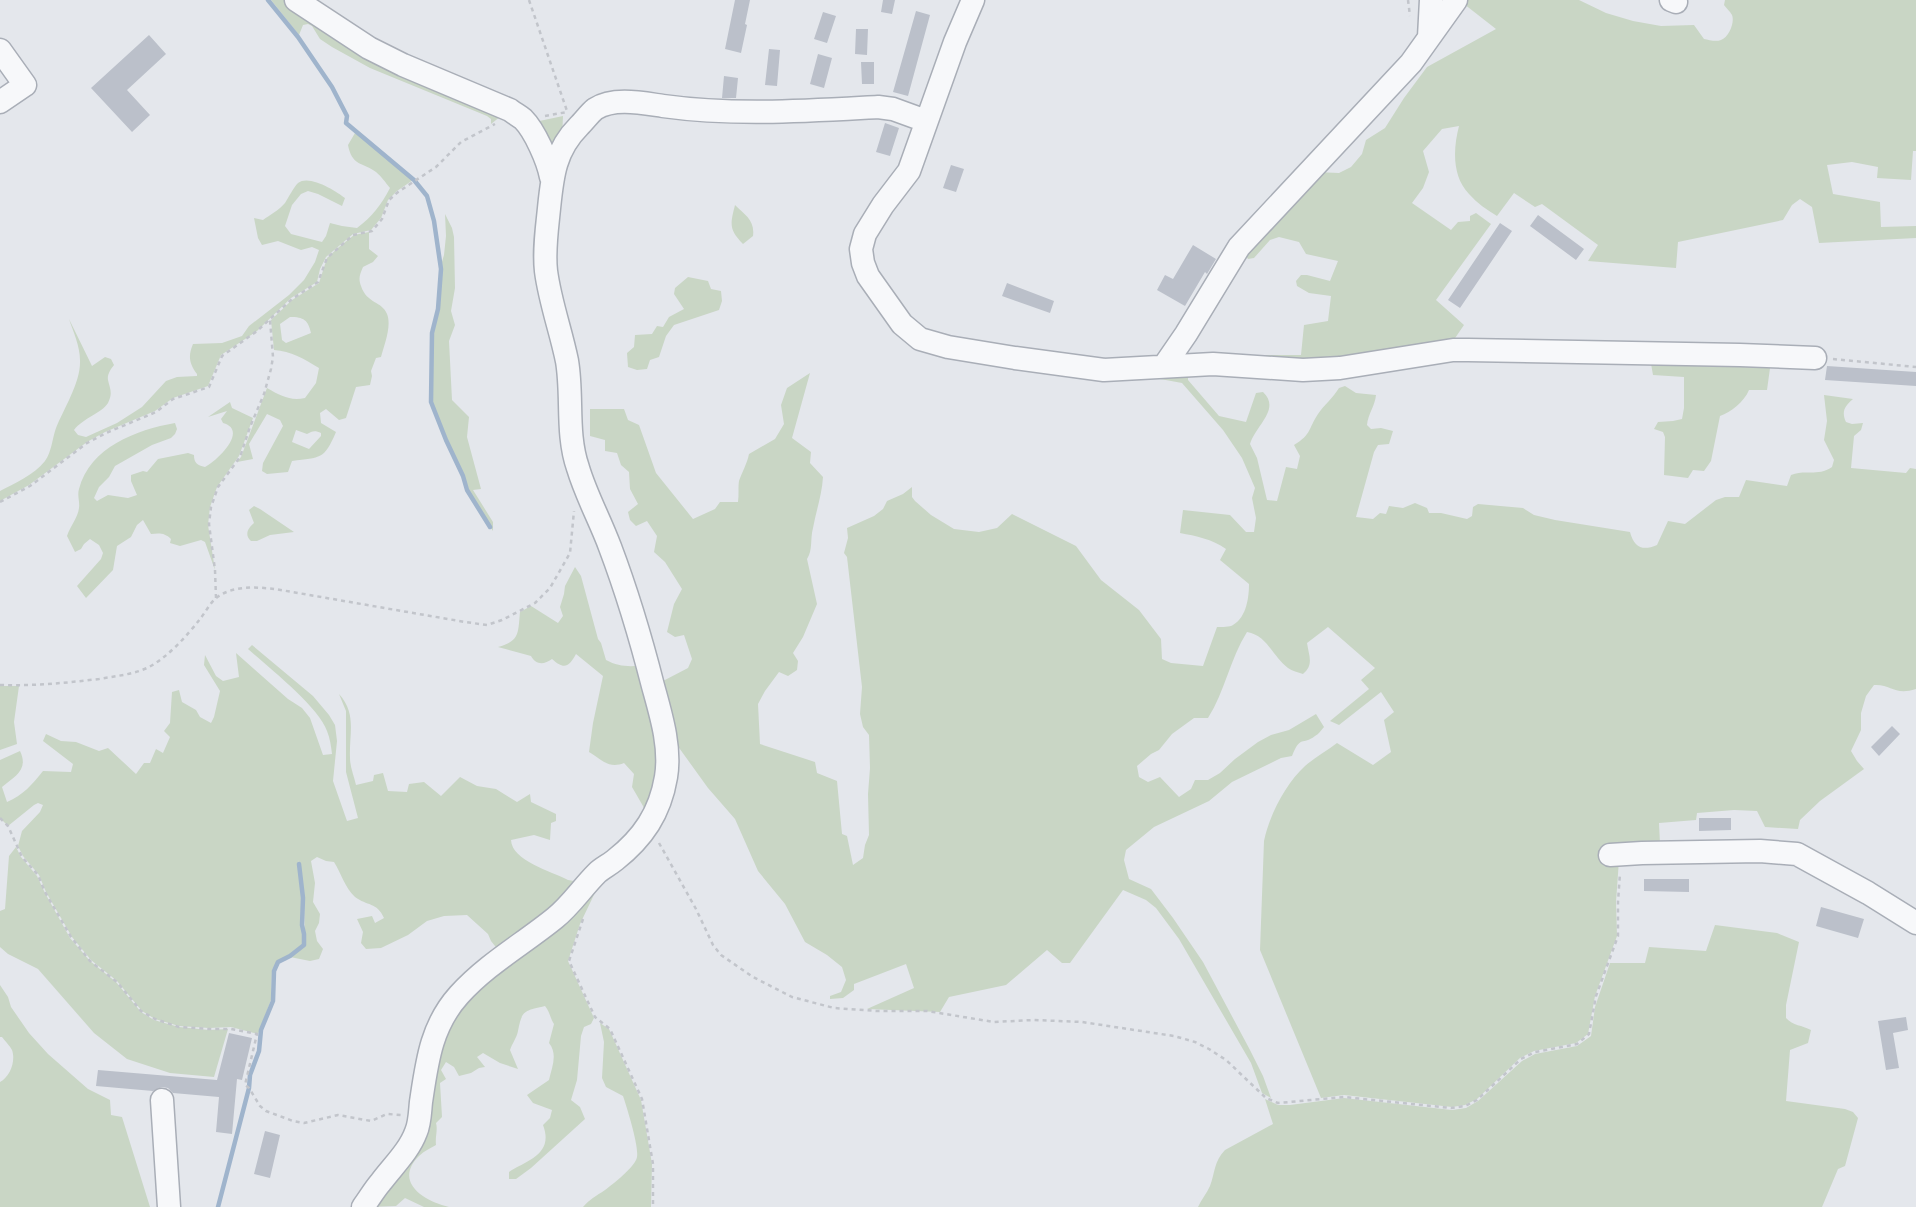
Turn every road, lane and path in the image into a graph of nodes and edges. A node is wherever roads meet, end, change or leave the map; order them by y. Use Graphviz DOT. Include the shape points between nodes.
graph roads {
  1 [pos="296,0"];
  2 [pos="529,0"];
  3 [pos="974,0"];
  4 [pos="1431,0"];
  5 [pos="1456,0"];
  6 [pos="1429,37"];
  7 [pos="0,50"];
  8 [pos="0,102"];
  9 [pos="567,112"];
  10 [pos="524,120"];
  11 [pos="926,121"];
  12 [pos="568,137"];
  13 [pos="552,177"];
  14 [pos="270,320"];
  15 [pos="1815,358"];
  16 [pos="1164,366"];
  17 [pos="1916,367"];
  18 [pos="0,502"];
  19 [pos="574,507"];
  20 [pos="216,598"];
  21 [pos="0,685"];
  22 [pos="0,818"];
  23 [pos="648,828"];
  24 [pos="1616,855"];
  25 [pos="584,916"];
  26 [pos="1916,923"];
  27 [pos="162,1100"];
  28 [pos="420,1111"];
  29 [pos="169,1207"];
  30 [pos="363,1207"];
  31 [pos="653,1207"];
  1 -- 10 [label="street" via="369,48 510,110"];
  2 -- 9 [label="path"];
  3 -- 11 [label="street"];
  4 -- 6 [label="street"];
  5 -- 6 [label="street"];
  6 -- 16 [label="street" via="1410,63 1239,247"];
  7 -- 8 [label="street" via="25,85"];
  9 -- 10 [label="path"];
  9 -- 12 [label="path"];
  10 -- 13 [label="street" via="548,163"];
  10 -- 14 [label="path" via="511,117 500,120 461,142 436,167 389,200 382,219 372,231 353,235 346,241 327,258 318,282 292,299"];
  11 -- 12 [label="street" via="878,107 763,113 675,108 636,102 613,103 595,109"];
  11 -- 16 [label="street" via="909,171 865,234 861,249 868,276 902,324 920,338 948,347 1015,358 1104,370"];
  12 -- 13 [label="street"];
  13 -- 23 [label="street" via="545,240 546,268 550,297 568,364 577,467 610,547 643,651 660,711 667,753 664,789"];
  14 -- 18 [label="path" via="222,356 209,387 173,399 156,412 106,433 30,486"];
  14 -- 20 [label="path" via="273,357 266,386 240,457 218,487 211,507 209,524"];
  15 -- 16 [label="street" via="1453,350 1340,368 1303,370 1213,364"];
  15 -- 17 [label="path"];
  19 -- 20 [label="path" via="570,553 550,588 535,603 487,624 260,587 244,588"];
  20 -- 21 [label="path" via="164,657 148,667 130,674 68,683"];
  22 -- 28 [label="path" via="8,826 22,856 38,875 71,937 90,961 116,982 141,1011 179,1027 231,1028 256,1034 245,1085 266,1112 304,1123 338,1115 371,1122 387,1114 405,1115"];
  23 -- 24 [label="path" via="721,955 753,977 792,997 834,1008 927,1012 994,1022 1082,1022 1174,1036 1209,1049 1226,1060 1266,1098 1278,1103 1344,1097 1451,1108 1477,1100 1521,1059 1535,1052 1577,1044 1589,1034 1596,996 1618,936"];
  23 -- 28 [label="street" via="631,847 600,870 566,908 523,944 492,964 457,997 438,1024"];
  24 -- 26 [label="street" via="1760,851 1797,854"];
  25 -- 31 [label="path" via="570,962 595,1018 610,1029 642,1099 653,1164"];
  27 -- 29 [label="street"];
  28 -- 30 [label="street" via="417,1131 406,1151"];
}
